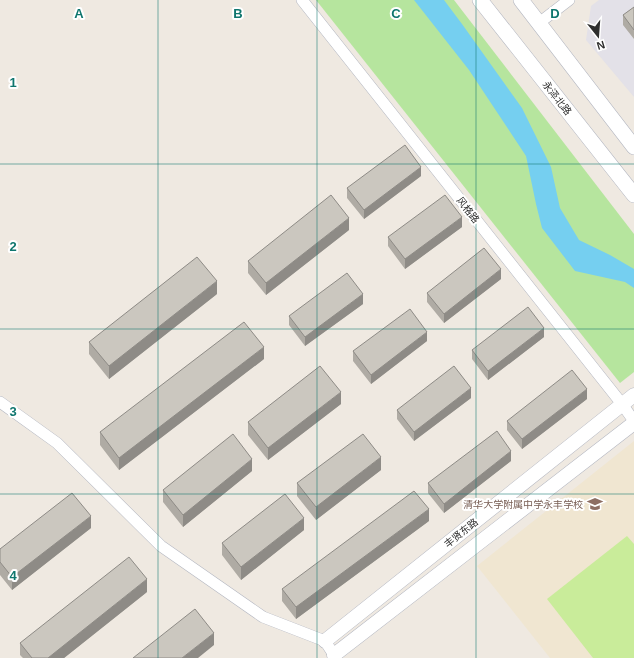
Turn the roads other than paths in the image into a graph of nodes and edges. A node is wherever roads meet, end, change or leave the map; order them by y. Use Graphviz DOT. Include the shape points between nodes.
graph roads {
  1 [pos="302,0"];
  2 [pos="480,0"];
  3 [pos="521,0"];
  4 [pos="569,0"];
  5 [pos="539,23"];
  6 [pos="634,147"];
  7 [pos="634,196"];
  8 [pos="634,395"];
  9 [pos="0,402"];
  10 [pos="622,404"];
  11 [pos="634,422"];
  12 [pos="325,641"];
  13 [pos="334,657"];
  1 -- 10 [label="street, 风格路"];
  2 -- 7 [label="main road, 永泽北路"];
  3 -- 5 [label="main road"];
  4 -- 5 [label="street"];
  5 -- 6 [label="main road"];
  8 -- 10 [label="street, 丰贤东路"];
  9 -- 12 [label="street" via="57,443 161,546 263,617"];
  10 -- 11 [label="street, 风格路"];
  10 -- 12 [label="street, 丰贤东路"];
  11 -- 13 [label="street, 丰贤东路"];
  12 -- 13 [label="street"];
}
